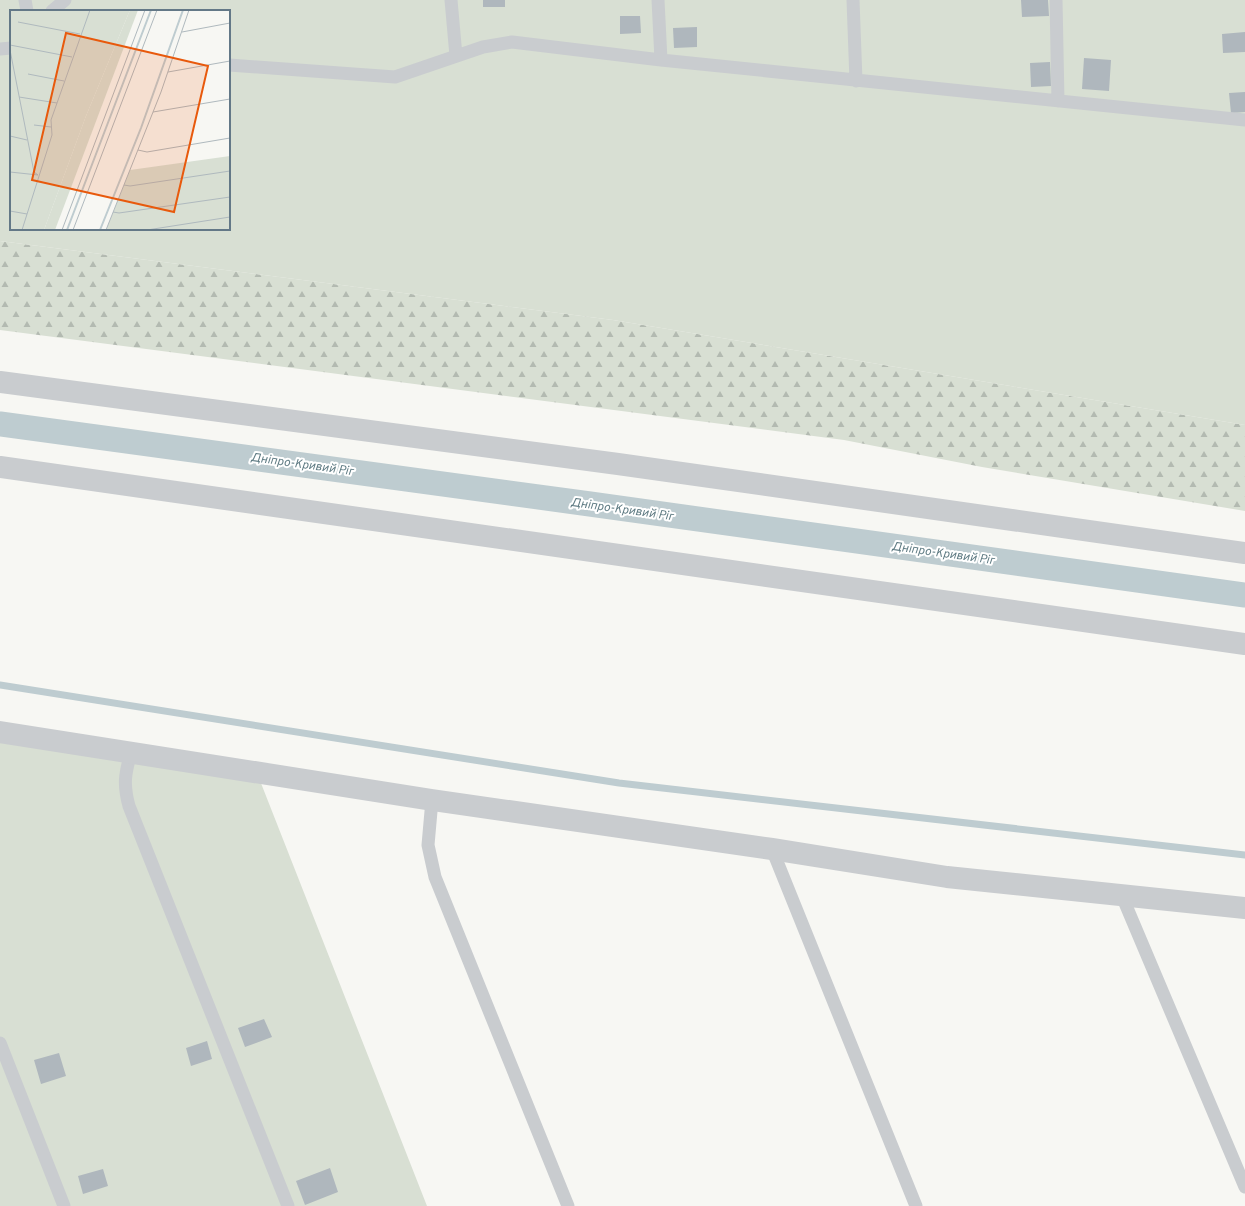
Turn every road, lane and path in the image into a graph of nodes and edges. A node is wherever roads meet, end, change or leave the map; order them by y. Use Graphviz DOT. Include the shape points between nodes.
graph roads {
  1 [pos="25,0"];
  2 [pos="65,0"];
  3 [pos="451,0"];
  4 [pos="658,0"];
  5 [pos="853,0"];
  6 [pos="1056,0"];
  7 [pos="27,10"];
  8 [pos="53,10"];
  9 [pos="10,48"];
  10 [pos="0,49"];
  11 [pos="456,56"];
  12 [pos="661,60"];
  13 [pos="230,65"];
  14 [pos="856,81"];
  15 [pos="1058,101"];
  16 [pos="1245,120"];
  17 [pos="0,382"];
  18 [pos="0,467"];
  19 [pos="1245,553"];
  20 [pos="1245,644"];
  21 [pos="0,732"];
  22 [pos="131,752"];
  23 [pos="432,800"];
  24 [pos="772,849"];
  25 [pos="1122,896"];
  26 [pos="1245,908"];
  27 [pos="0,1043"];
  28 [pos="1245,1187"];
  29 [pos="64,1206"];
  30 [pos="288,1206"];
  31 [pos="568,1206"];
  32 [pos="916,1206"];
  1 -- 7 [label="lane"];
  2 -- 8 [label="lane"];
  3 -- 11 [label="lane"];
  4 -- 12 [label="lane"];
  5 -- 14 [label="lane"];
  6 -- 15 [label="lane"];
  9 -- 10 [label="lane"];
  11 -- 12 [label="lane" via="483,47 512,42"];
  11 -- 13 [label="lane" via="395,77"];
  12 -- 14 [label="lane"];
  14 -- 15 [label="lane"];
  15 -- 16 [label="lane"];
  17 -- 19 [label="street" via="602,462"];
  18 -- 20 [label="street"];
  21 -- 22 [label="street"];
  22 -- 23 [label="street"];
  22 -- 30 [label="lane" via="124,780 129,806"];
  23 -- 24 [label="street"];
  23 -- 31 [label="lane" via="428,845 435,876"];
  24 -- 25 [label="street" via="947,877"];
  24 -- 32 [label="lane"];
  25 -- 26 [label="street"];
  25 -- 28 [label="lane"];
  27 -- 29 [label="lane"];
}
